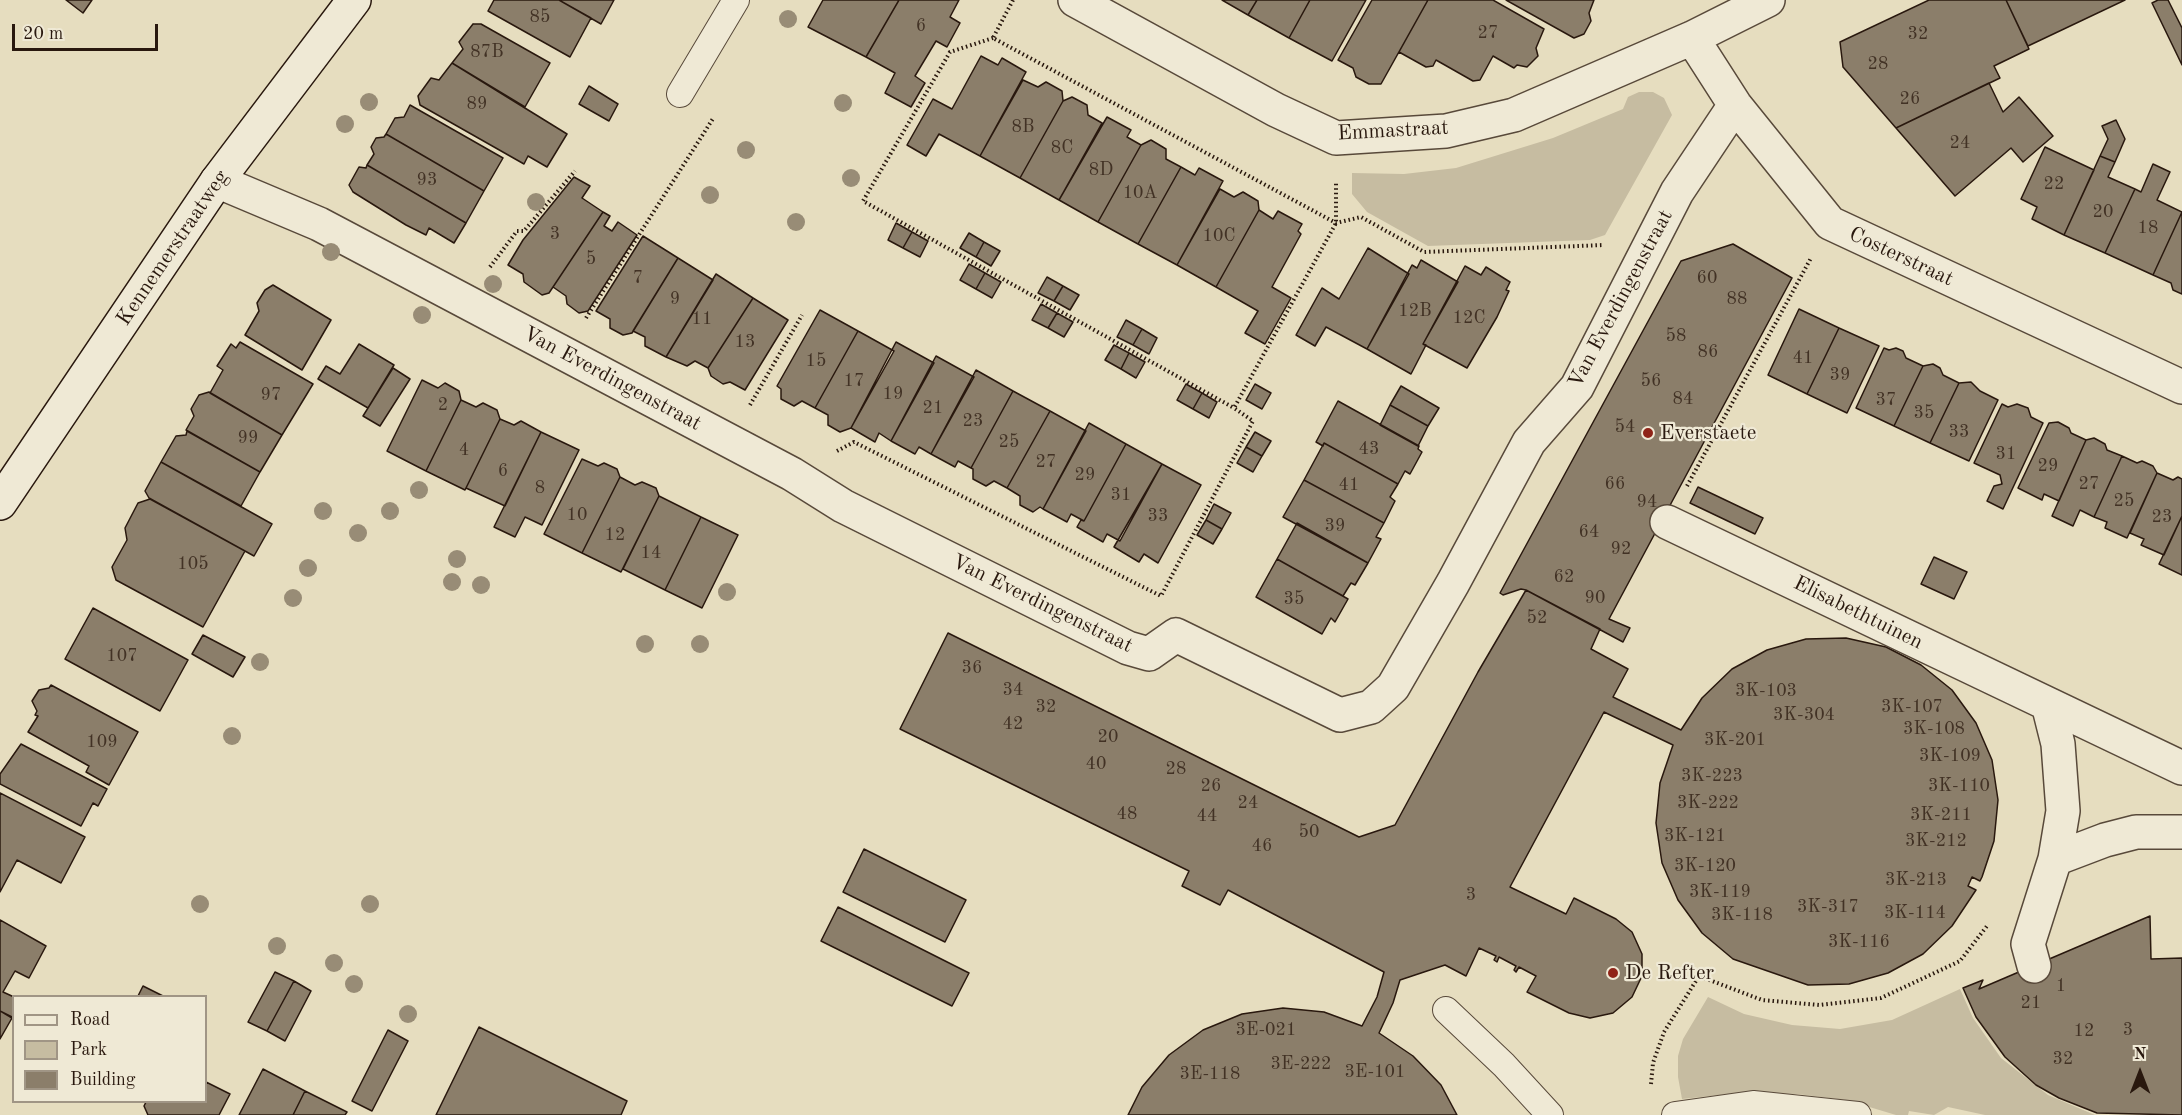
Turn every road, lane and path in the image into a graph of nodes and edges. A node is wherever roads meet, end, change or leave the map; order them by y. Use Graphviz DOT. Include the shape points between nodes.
graph roads {
  1 [pos="354,0"];
  2 [pos="736,0"];
  3 [pos="1074,0"];
  4 [pos="1767,0"];
  5 [pos="993,38"];
  6 [pos="1692,38"];
  7 [pos="680,94"];
  8 [pos="1735,105"];
  9 [pos="1336,138"];
  10 [pos="575,171"];
  11 [pos="217,181"];
  12 [pos="1830,223"];
  13 [pos="465,301"];
  14 [pos="802,315"];
  15 [pos="565,354"];
  16 [pos="2182,387"];
  17 [pos="1234,408"];
  18 [pos="748,410"];
  19 [pos="792,474"];
  20 [pos="0,503"];
  21 [pos="1667,522"];
  22 [pos="2048,704"];
  23 [pos="2182,768"];
  24 [pos="2182,832"];
  25 [pos="2055,859"];
  26 [pos="1988,925"];
  27 [pos="2034,966"];
  28 [pos="1446,1010"];
  29 [pos="1650,1094"];
  30 [pos="1550,1115"];
  31 [pos="1675,1115"];
  32 [pos="1858,1115"];
  1 -- 11 [label="street, Kennemerstraatweg"];
  2 -- 7 [label="lane"];
  3 -- 9 [label="street, Emmastraat" via="1213,77"];
  4 -- 6 [label="street"];
  5 -- 17 [label="path" via="950,52 863,201"];
  6 -- 8 [label="street, Costerstraat"];
  6 -- 9 [label="street, Emmastraat" via="1514,115 1446,130"];
  7 -- 15 [label="path" via="715,115"];
  8 -- 12 [label="street, Costerstraat"];
  8 -- 19 [label="street, Van Everdingenstraat" via="1677,192 1577,387 1529,442 1393,687 1371,706 1340,715 1176,635 1149,654 1128,648 843,506"];
  9 -- 17 [label="path" via="1336,223"];
  10 -- 13 [label="path" via="524,231 517,231"];
  11 -- 13 [label="street, Van Everdingenstraat" via="319,224"];
  11 -- 20 [label="street, Kennemerstraatweg"];
  12 -- 16 [label="street, Costerstraat"];
  12 -- 21 [label="path"];
  13 -- 15 [label="street, Van Everdingenstraat"];
  14 -- 18 [label="path"];
  15 -- 19 [label="street, Van Everdingenstraat"];
  17 -- 19 [label="path" via="1253,421 1161,596 854,442"];
  21 -- 22 [label="street, Elisabethtuinen"];
  22 -- 23 [label="street, Elisabethtuinen"];
  22 -- 25 [label="street" via="2058,744 2062,811"];
  24 -- 25 [label="street" via="2136,832"];
  25 -- 27 [label="street" via="2028,944"];
  26 -- 29 [label="path" via="1960,961 1881,998 1819,1005 1762,1000 1699,976 1664,1032 1653,1063"];
  28 -- 30 [label="lane"];
  31 -- 32 [label="lane" via="1753,1104"];
}
